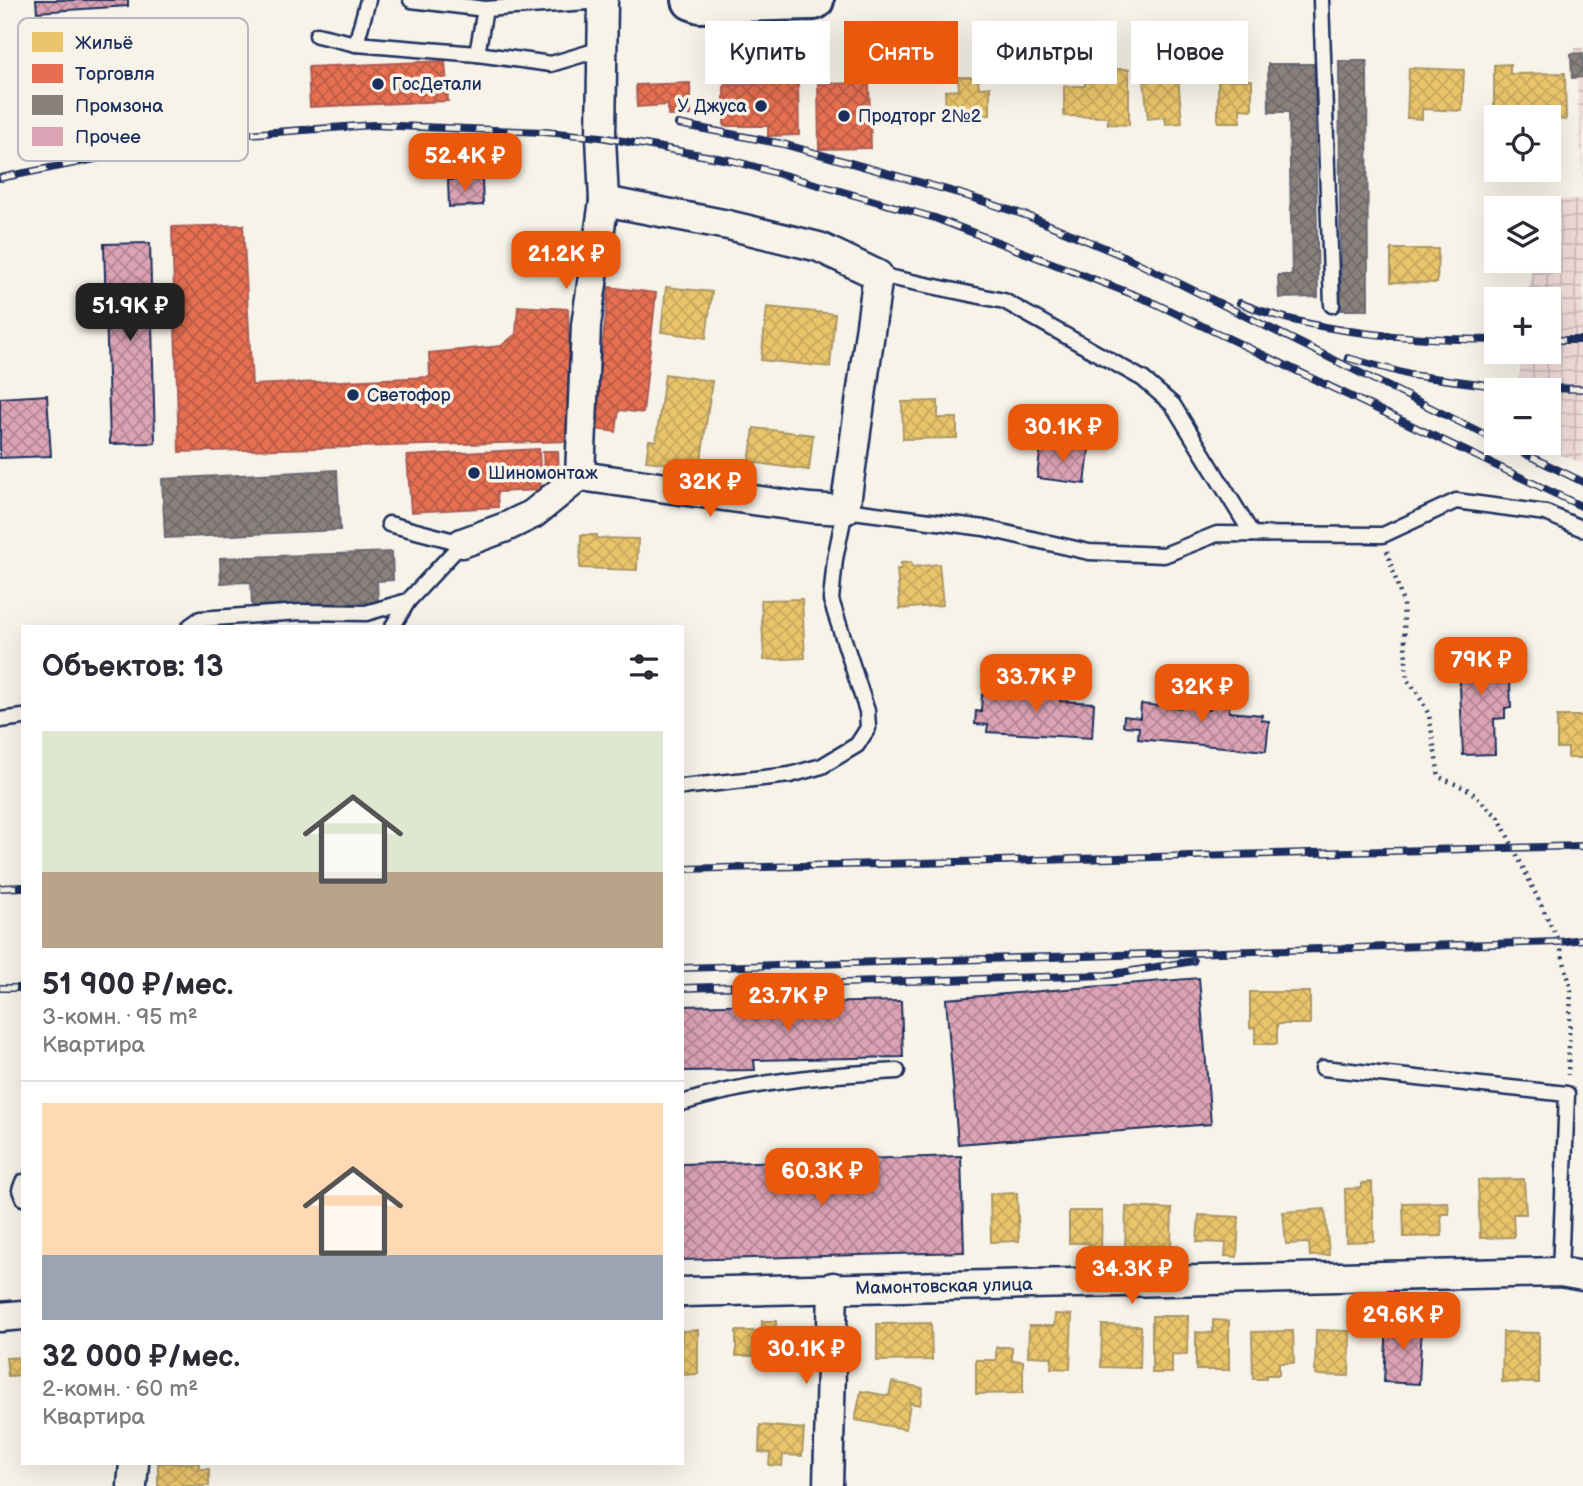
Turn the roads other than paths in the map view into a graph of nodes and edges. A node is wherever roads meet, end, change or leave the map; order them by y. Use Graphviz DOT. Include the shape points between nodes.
graph roads {
  1 [pos="368,0"];
  2 [pos="411,0"];
  3 [pos="603,0"];
  4 [pos="692,0"];
  5 [pos="814,0"];
  6 [pos="1321,0"];
  7 [pos="485,9"];
  8 [pos="317,35"];
  9 [pos="356,44"];
  10 [pos="601,49"];
  11 [pos="477,54"];
  12 [pos="604,201"];
  13 [pos="878,275"];
  14 [pos="1332,305"];
  15 [pos="580,476"];
  16 [pos="845,510"];
  17 [pos="389,524"];
  18 [pos="1583,529"];
  19 [pos="1252,534"];
  20 [pos="462,543"];
  21 [pos="408,601"];
  22 [pos="191,625"];
  23 [pos="394,625"];
  24 [pos="21,717"];
  25 [pos="0,720"];
  26 [pos="684,787"];
  27 [pos="1323,1068"];
  28 [pos="897,1071"];
  29 [pos="684,1102"];
  30 [pos="1571,1274"];
  31 [pos="834,1287"];
  32 [pos="684,1292"];
  33 [pos="21,1315"];
  34 [pos="0,1317"];
  35 [pos="134,1465"];
  36 [pos="132,1486"];
  37 [pos="828,1486"];
  1 -- 9 [label="lane"];
  2 -- 7 [label="lane"];
  3 -- 7 [label="lane"];
  3 -- 10 [label="street"];
  4 -- 5 [label="main road"];
  6 -- 14 [label="lane"];
  7 -- 11 [label="lane"];
  8 -- 9 [label="lane"];
  9 -- 11 [label="lane"];
  10 -- 11 [label="lane" via="551,64"];
  10 -- 12 [label="street"];
  12 -- 13 [label="street" via="819,247"];
  12 -- 15 [label="street" via="586,325"];
  13 -- 16 [label="street"];
  13 -- 19 [label="lane" via="1004,301 1143,379 1173,405"];
  15 -- 16 [label="street"];
  15 -- 20 [label="street" via="533,514"];
  16 -- 19 [label="lane" via="984,528 1089,552 1164,555 1217,534"];
  16 -- 26 [label="lane" via="831,600 867,711 868,729 857,745 822,765 790,775"];
  17 -- 20 [label="lane"];
  18 -- 19 [label="lane" via="1546,513 1456,501 1382,535"];
  20 -- 21 [label="lane"];
  21 -- 22 [label="lane" via="366,613 301,612 200,619"];
  21 -- 23 [label="lane"];
  24 -- 25 [label="lane"];
  27 -- 30 [label="lane" via="1567,1094"];
  28 -- 29 [label="lane" via="818,1075 740,1087"];
  30 -- 31 [label="street, Мамонтовская улица"];
  31 -- 32 [label="street, Мамонтовская улица"];
  31 -- 37 [label="street"];
  33 -- 34 [label="street"];
  35 -- 36 [label="street"];
}
